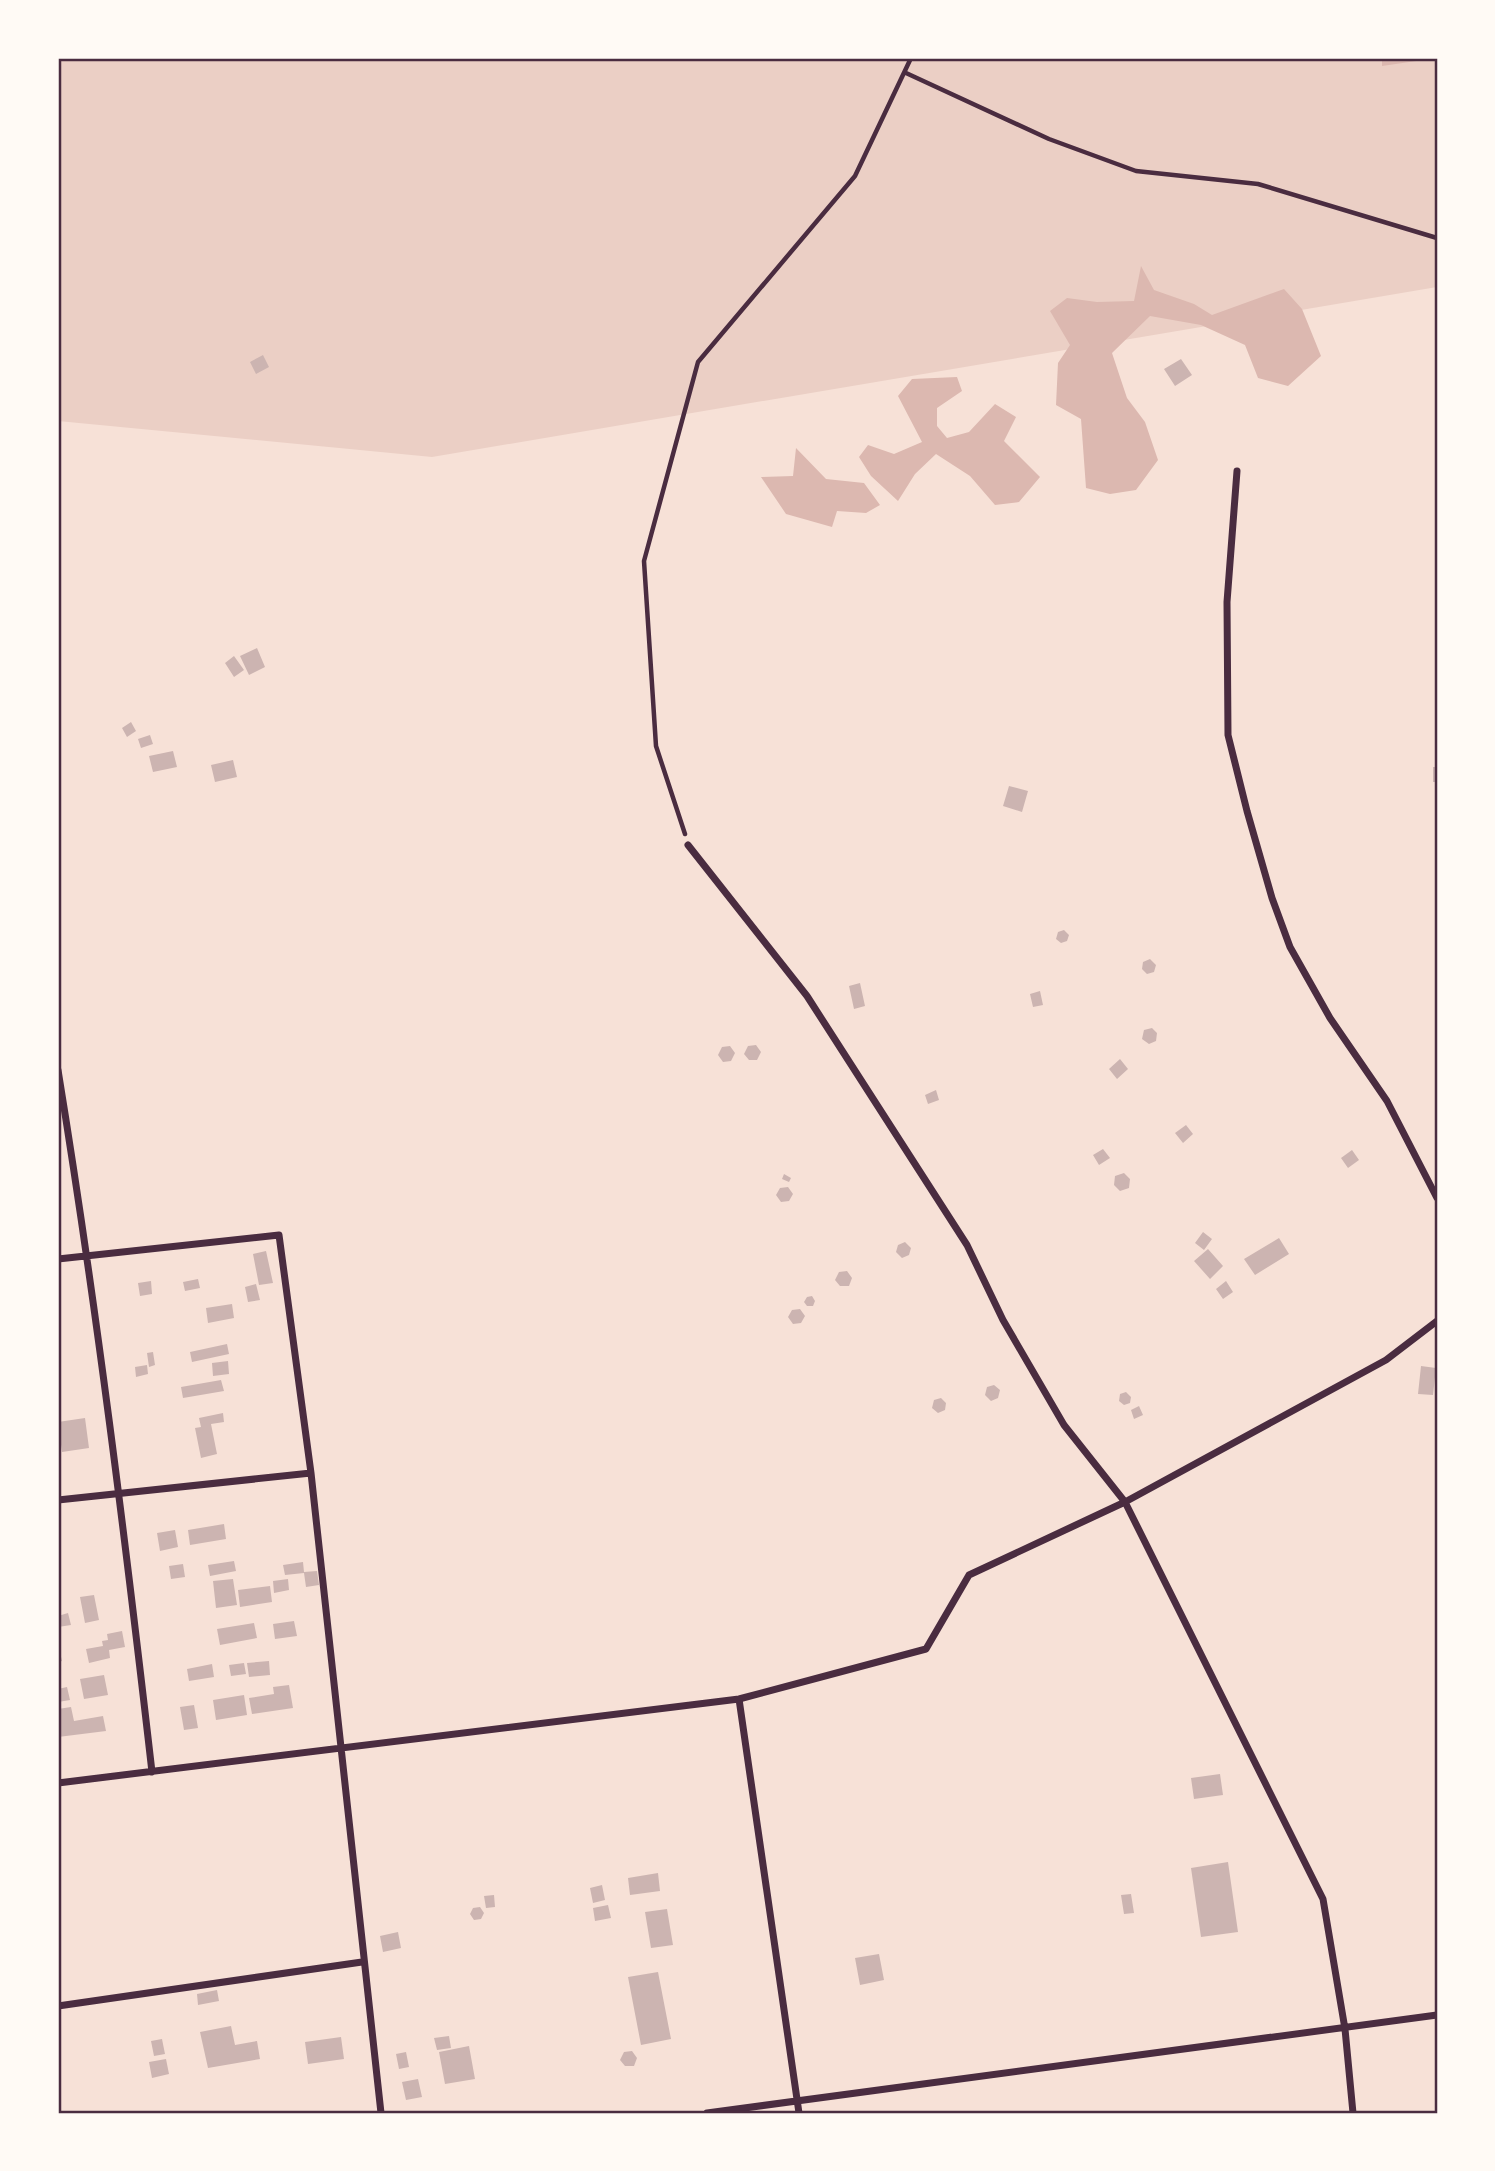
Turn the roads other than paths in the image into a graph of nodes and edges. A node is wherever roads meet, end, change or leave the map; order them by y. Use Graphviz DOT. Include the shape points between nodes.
graph roads {
  1 [pos="1237,471"];
  2 [pos="688,845"];
  3 [pos="58,1070"];
  4 [pos="1437,1198"];
  5 [pos="88,1254"];
  6 [pos="58,1259"];
  7 [pos="1437,1321"];
  8 [pos="311,1473"];
  9 [pos="120,1492"];
  10 [pos="58,1500"];
  11 [pos="1125,1502"];
  12 [pos="739,1699"];
  13 [pos="341,1748"];
  14 [pos="152,1772"];
  15 [pos="58,1783"];
  16 [pos="362,1962"];
  17 [pos="58,2006"];
  18 [pos="1437,2015"];
  19 [pos="1345,2029"];
  20 [pos="798,2101"];
  21 [pos="381,2113"];
  22 [pos="707,2113"];
  23 [pos="799,2113"];
  24 [pos="1353,2113"];
  1 -- 4 [label="street" via="1227,602 1228,735 1247,811 1290,947 1330,1018 1387,1101"];
  2 -- 11 [label="street" via="807,996 967,1245 1003,1320 1064,1425"];
  3 -- 5 [label="street"];
  5 -- 6 [label="street"];
  5 -- 8 [label="street" via="279,1235"];
  5 -- 9 [label="street"];
  7 -- 11 [label="street" via="1386,1360"];
  8 -- 9 [label="street"];
  8 -- 13 [label="street"];
  9 -- 10 [label="street"];
  9 -- 14 [label="street"];
  11 -- 12 [label="street" via="969,1575 926,1649"];
  11 -- 19 [label="street" via="1323,1899"];
  12 -- 13 [label="street"];
  12 -- 20 [label="street"];
  13 -- 14 [label="street"];
  13 -- 16 [label="street"];
  14 -- 15 [label="street"];
  16 -- 17 [label="street"];
  16 -- 21 [label="street"];
  18 -- 19 [label="street"];
  19 -- 20 [label="street"];
  19 -- 24 [label="street"];
  20 -- 22 [label="street"];
  20 -- 23 [label="street"];
}
